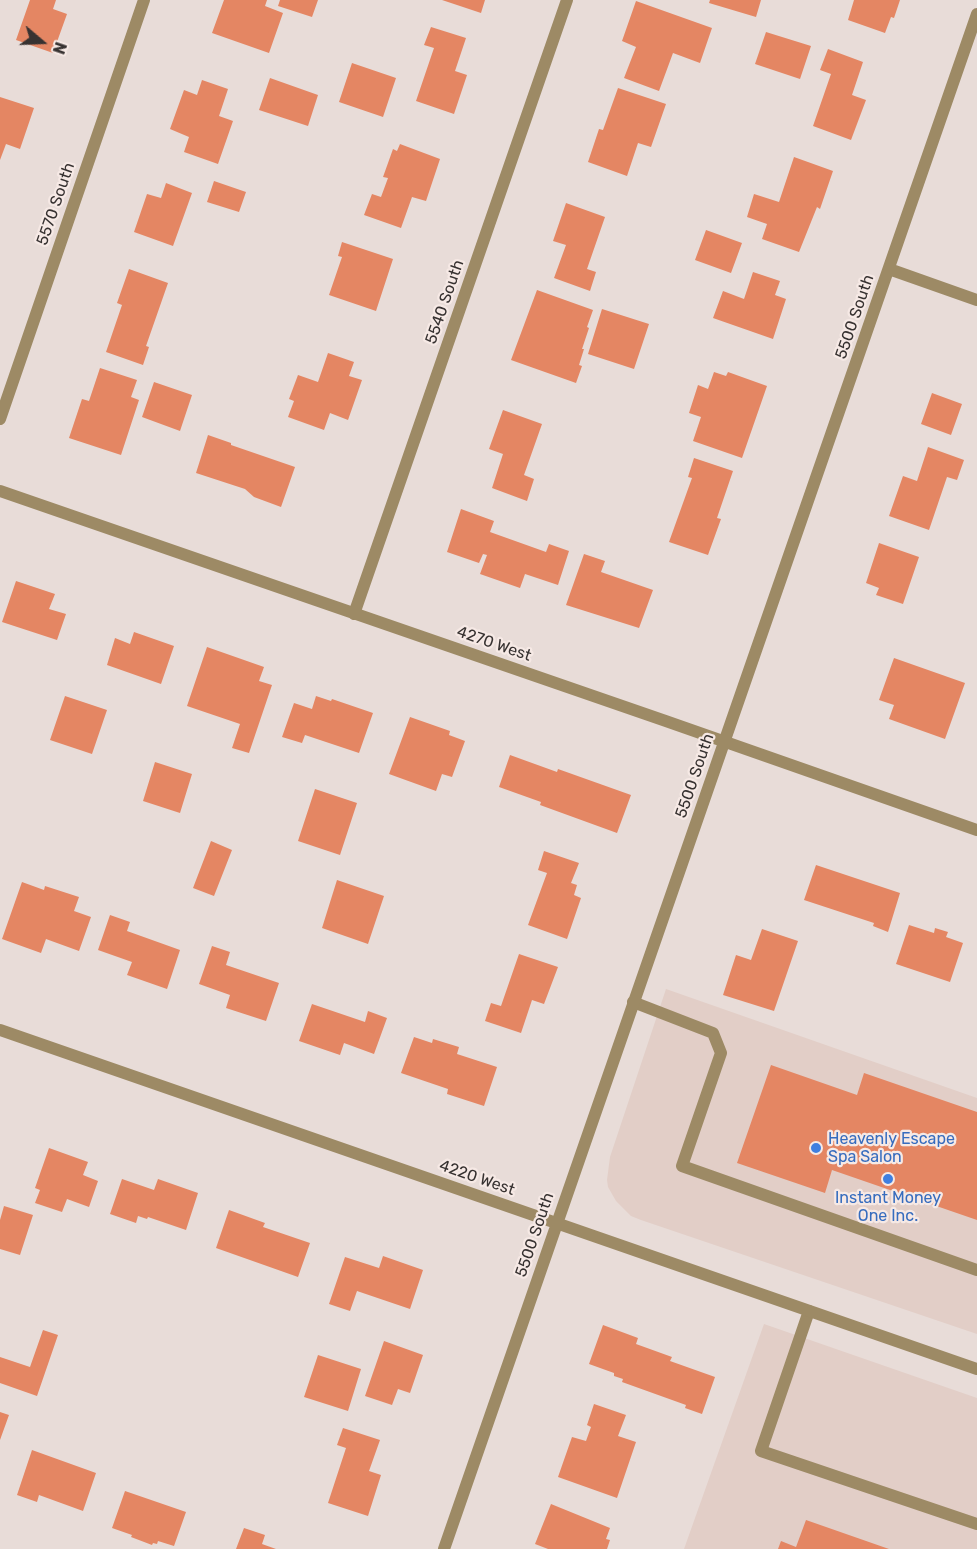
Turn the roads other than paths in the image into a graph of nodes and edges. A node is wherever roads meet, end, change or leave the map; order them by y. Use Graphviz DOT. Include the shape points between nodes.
graph roads {
  1 [pos="144,0"];
  2 [pos="567,0"];
  3 [pos="977,14"];
  4 [pos="889,269"];
  5 [pos="977,300"];
  6 [pos="0,419"];
  7 [pos="0,491"];
  8 [pos="354,614"];
  9 [pos="725,740"];
  10 [pos="977,830"];
  11 [pos="633,1002"];
  12 [pos="0,1030"];
  13 [pos="556,1223"];
  14 [pos="977,1270"];
  15 [pos="809,1311"];
  16 [pos="977,1369"];
  17 [pos="977,1524"];
  18 [pos="444,1549"];
  1 -- 6 [label="street, 5570 South"];
  2 -- 8 [label="street, 5540 South"];
  3 -- 4 [label="street, 5500 South"];
  4 -- 5 [label="street"];
  4 -- 9 [label="street, 5500 South"];
  7 -- 8 [label="street, 4270 West"];
  8 -- 9 [label="street, 4270 West"];
  9 -- 10 [label="street, 4270 West"];
  9 -- 11 [label="street, 5500 South"];
  11 -- 13 [label="street, 5500 South"];
  11 -- 14 [label="street" via="713,1033 721,1053 682,1166"];
  12 -- 13 [label="street, 4220 West"];
  13 -- 15 [label="street, 4220 West"];
  13 -- 18 [label="street, 5500 South"];
  15 -- 16 [label="street, 4220 West"];
  15 -- 17 [label="street" via="761,1451"];
}
